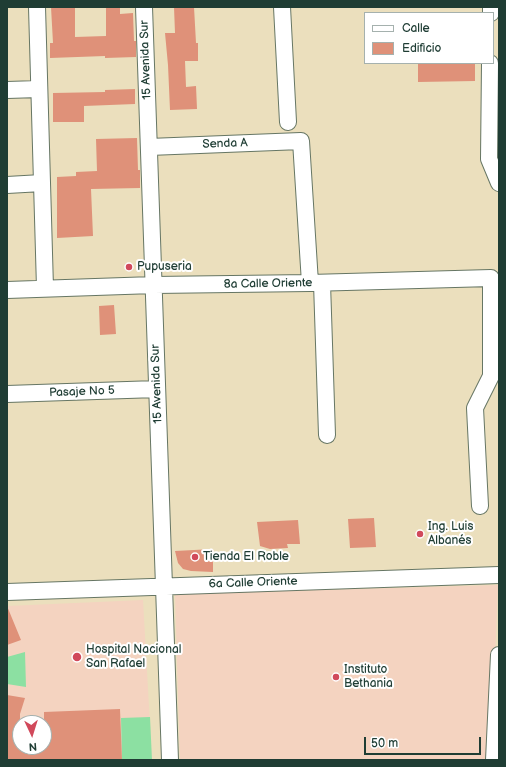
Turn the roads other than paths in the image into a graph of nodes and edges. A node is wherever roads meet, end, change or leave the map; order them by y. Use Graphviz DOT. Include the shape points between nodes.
graph roads {
  1 [pos="37,7"];
  2 [pos="144,7"];
  3 [pos="282,7"];
  4 [pos="490,64"];
  5 [pos="39,89"];
  6 [pos="7,90"];
  7 [pos="288,122"];
  8 [pos="149,147"];
  9 [pos="42,183"];
  10 [pos="499,183"];
  11 [pos="7,185"];
  12 [pos="316,283"];
  13 [pos="154,285"];
  14 [pos="45,288"];
  15 [pos="7,290"];
  16 [pos="157,389"];
  17 [pos="7,394"];
  18 [pos="328,435"];
  19 [pos="480,506"];
  20 [pos="499,575"];
  21 [pos="164,586"];
  22 [pos="7,592"];
  23 [pos="499,655"];
  24 [pos="170,760"];
  25 [pos="494,760"];
  1 -- 5 [label="street"];
  2 -- 8 [label="street, 15 Avenida Sur"];
  3 -- 7 [label="street"];
  4 -- 10 [label="street" via="489,158"];
  5 -- 6 [label="street"];
  5 -- 9 [label="street"];
  8 -- 12 [label="street, Senda A" via="301,141"];
  8 -- 13 [label="street, 15 Avenida Sur"];
  9 -- 11 [label="street"];
  9 -- 14 [label="street"];
  12 -- 13 [label="street, 8a Calle Oriente"];
  12 -- 18 [label="street"];
  12 -- 19 [label="street, 8a Calle Oriente" via="491,278 491,376 475,408"];
  13 -- 14 [label="street, 8a Calle Oriente"];
  13 -- 16 [label="street, 15 Avenida Sur"];
  14 -- 15 [label="street, 8a Calle Oriente"];
  16 -- 17 [label="street, Pasaje No 5"];
  16 -- 21 [label="street, 15 Avenida Sur"];
  20 -- 21 [label="street, 6a Calle Oriente"];
  21 -- 22 [label="street, 6a Calle Oriente"];
  21 -- 24 [label="street, 15 Avenida Sur"];
  23 -- 25 [label="street"];
}
